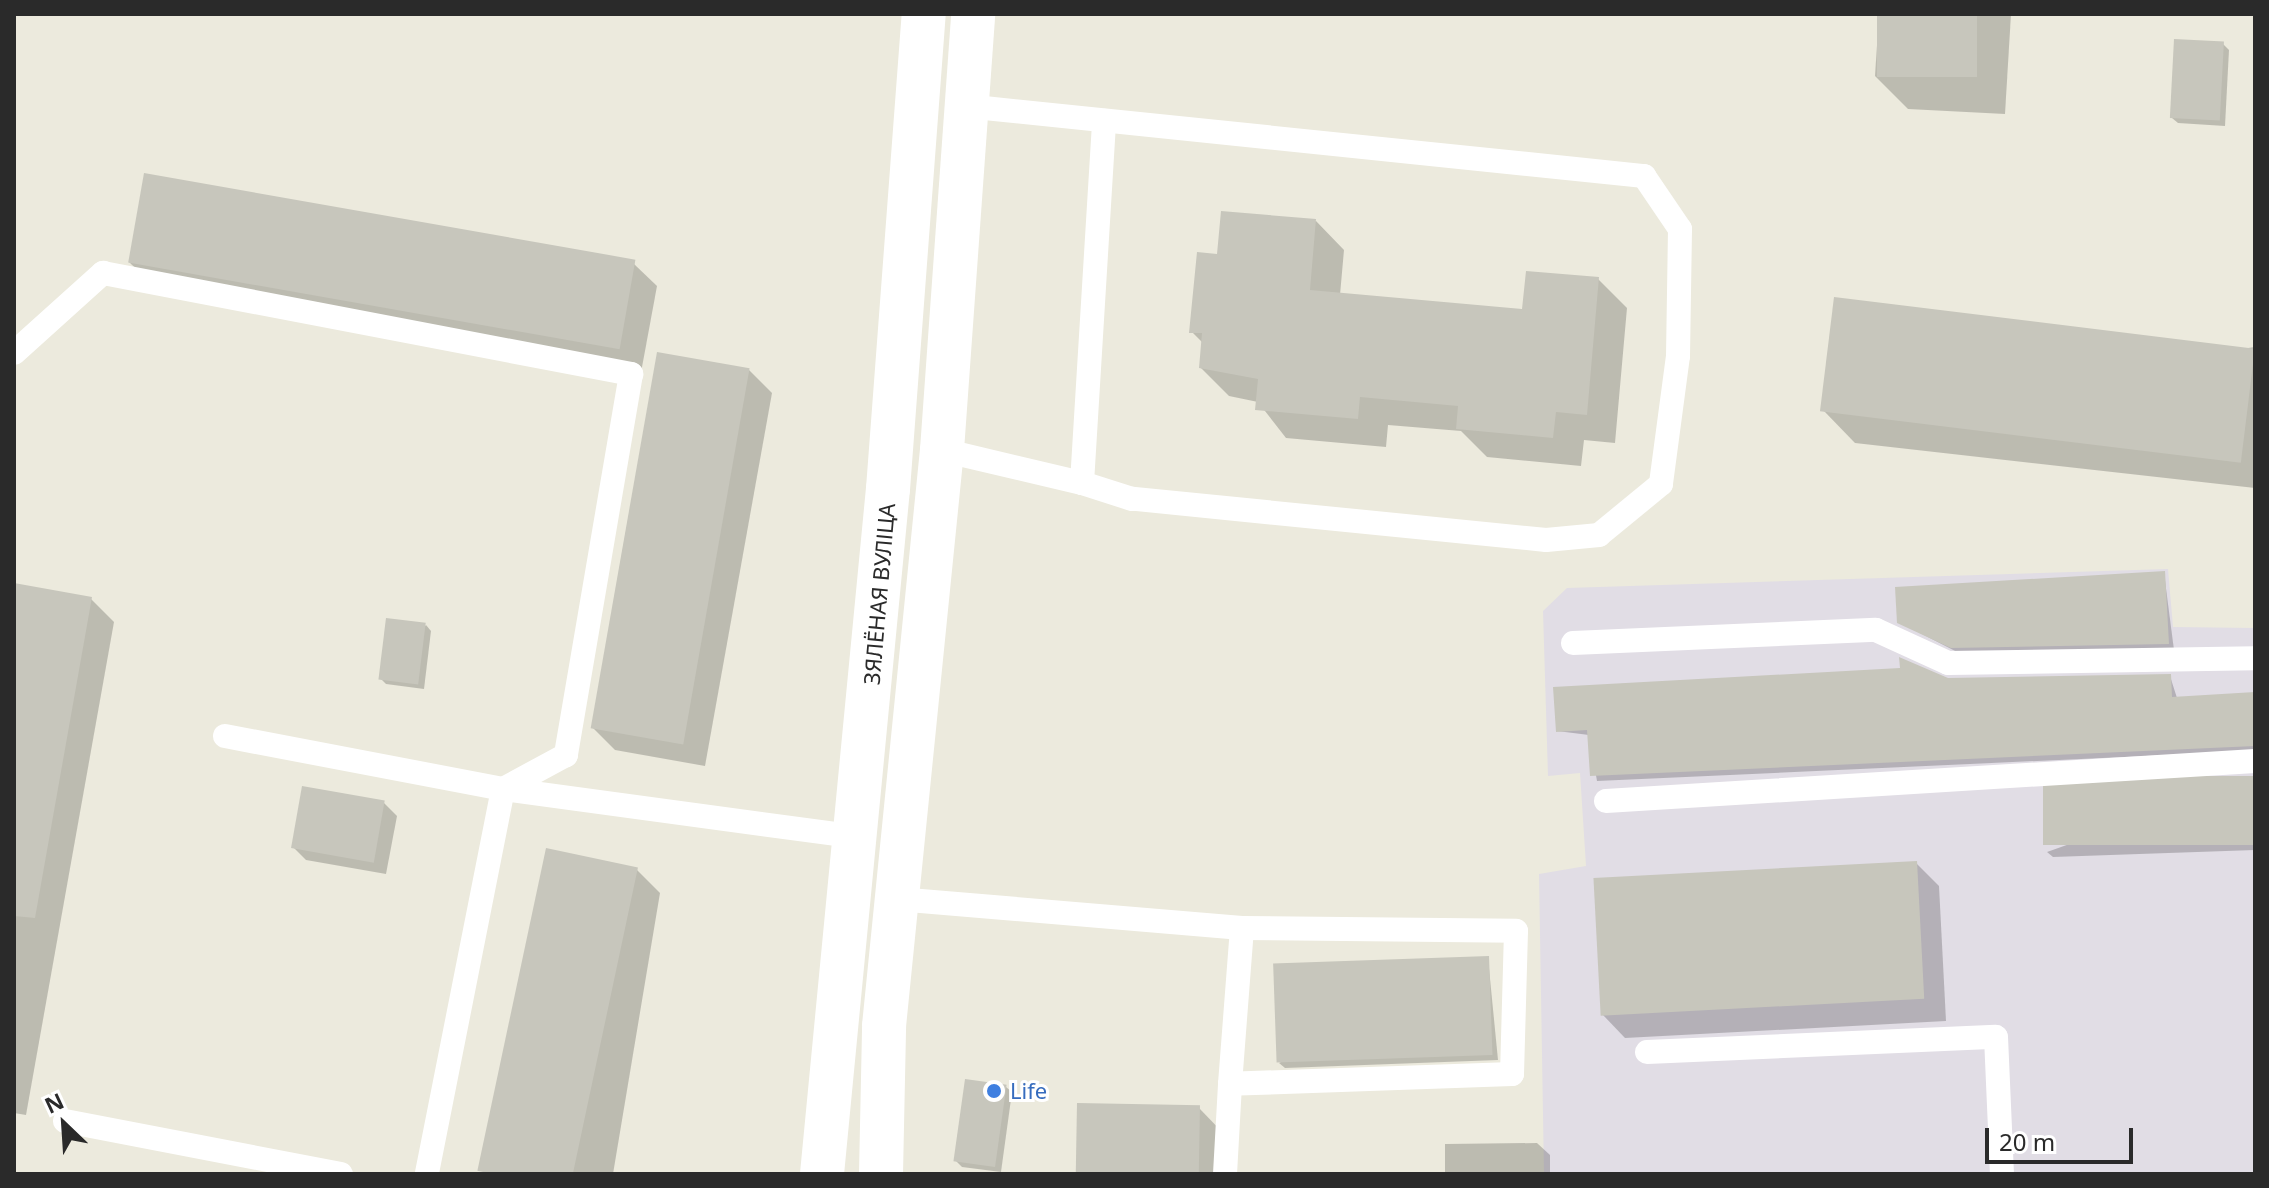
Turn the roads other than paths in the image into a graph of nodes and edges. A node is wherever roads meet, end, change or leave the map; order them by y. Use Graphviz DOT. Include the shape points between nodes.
graph roads {
  1 [pos="924,14"];
  2 [pos="973,14"];
  3 [pos="965,106"];
  4 [pos="1104,121"];
  5 [pos="14,353"];
  6 [pos="942,450"];
  7 [pos="1082,483"];
  8 [pos="1573,643"];
  9 [pos="2255,658"];
  10 [pos="225,736"];
  11 [pos="2255,761"];
  12 [pos="503,789"];
  13 [pos="1606,801"];
  14 [pos="856,837"];
  15 [pos="897,899"];
  16 [pos="1242,928"];
  17 [pos="1647,1052"];
  18 [pos="1230,1084"];
  19 [pos="65,1121"];
  20 [pos="341,1174"];
  21 [pos="427,1174"];
  22 [pos="822,1174"];
  23 [pos="881,1174"];
  24 [pos="1225,1174"];
  25 [pos="2002,1174"];
  1 -- 14 [label="main road, ЗЯЛЁНАЯ ВУЛІЦА"];
  2 -- 3 [label="main road"];
  3 -- 4 [label="lane"];
  3 -- 6 [label="main road"];
  4 -- 7 [label="lane"];
  4 -- 7 [label="lane" via="1644,176 1680,229 1678,356 1661,484 1599,535 1546,540 1132,499"];
  5 -- 12 [label="lane" via="103,273 631,374 566,755"];
  6 -- 7 [label="lane"];
  6 -- 15 [label="main road"];
  8 -- 9 [label="lane" via="1876,630 1948,663"];
  10 -- 12 [label="lane"];
  11 -- 13 [label="lane"];
  12 -- 14 [label="lane"];
  12 -- 21 [label="lane"];
  14 -- 22 [label="main road, ЗЯЛЁНАЯ ВУЛІЦА"];
  15 -- 16 [label="lane"];
  15 -- 23 [label="main road"];
  16 -- 18 [label="lane"];
  16 -- 18 [label="lane" via="1516,931 1512,1074"];
  17 -- 25 [label="lane" via="1996,1037"];
  18 -- 24 [label="lane"];
  19 -- 20 [label="lane"];
}
